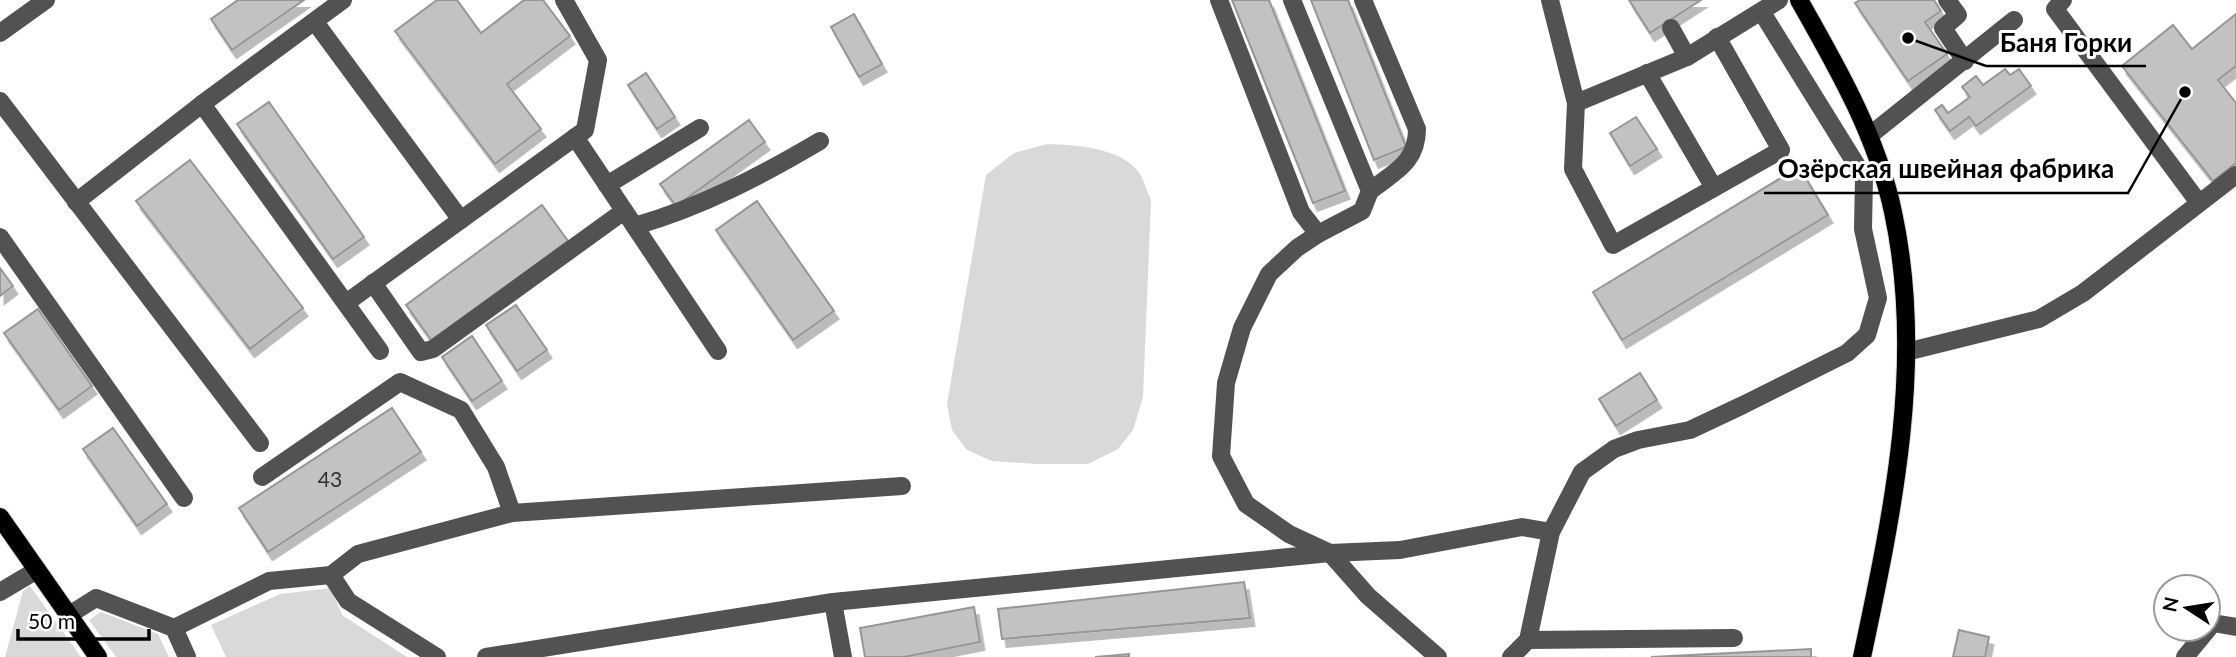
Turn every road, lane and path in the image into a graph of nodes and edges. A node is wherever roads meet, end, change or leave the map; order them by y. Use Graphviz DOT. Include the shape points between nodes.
graph roads {
  1 [pos="46,0"];
  2 [pos="343,0"];
  3 [pos="564,0"];
  4 [pos="1219,0"];
  5 [pos="1292,0"];
  6 [pos="1363,0"];
  7 [pos="1550,0"];
  8 [pos="1779,0"];
  9 [pos="1799,0"];
  10 [pos="1947,0"];
  11 [pos="2063,0"];
  12 [pos="1766,19"];
  13 [pos="2014,20"];
  14 [pos="315,22"];
  15 [pos="1671,28"];
  16 [pos="0,33"];
  17 [pos="1717,37"];
  18 [pos="1687,57"];
  19 [pos="1965,61"];
  20 [pos="1647,73"];
  21 [pos="0,101"];
  22 [pos="1576,103"];
  23 [pos="202,104"];
  24 [pos="700,128"];
  25 [pos="1869,136"];
  26 [pos="575,137"];
  27 [pos="820,141"];
  28 [pos="2236,174"];
  29 [pos="607,186"];
  30 [pos="1714,188"];
  31 [pos="1370,191"];
  32 [pos="76,202"];
  33 [pos="2199,204"];
  34 [pos="624,211"];
  35 [pos="461,220"];
  36 [pos="635,226"];
  37 [pos="1318,234"];
  38 [pos="0,237"];
  39 [pos="373,284"];
  40 [pos="346,303"];
  41 [pos="380,351"];
  42 [pos="718,351"];
  43 [pos="1906,352"];
  44 [pos="260,443"];
  45 [pos="262,477"];
  46 [pos="902,486"];
  47 [pos="184,498"];
  48 [pos="512,513"];
  49 [pos="0,517"];
  50 [pos="1551,532"];
  51 [pos="1330,553"];
  52 [pos="37,570"];
  53 [pos="331,575"];
  54 [pos="8,587"];
  55 [pos="833,602"];
  56 [pos="69,615"];
  57 [pos="2236,627"];
  58 [pos="174,628"];
  59 [pos="1734,638"];
  60 [pos="1528,640"];
  61 [pos="98,657"];
  62 [pos="187,657"];
  63 [pos="437,657"];
  64 [pos="486,657"];
  65 [pos="844,657"];
  66 [pos="1438,657"];
  67 [pos="1511,657"];
  68 [pos="1862,657"];
  69 [pos="2185,657"];
  1 -- 16 [label="lane"];
  2 -- 14 [label="lane"];
  3 -- 26 [label="lane" via="598,60 585,130"];
  4 -- 37 [label="lane" via="1301,212"];
  5 -- 31 [label="lane"];
  6 -- 31 [label="lane" via="1417,129 1409,161"];
  7 -- 22 [label="lane"];
  8 -- 17 [label="lane"];
  9 -- 25 [label="main road"];
  10 -- 19 [label="lane" via="1958,15 1942,28"];
  11 -- 33 [label="lane" via="2055,9"];
  12 -- 50 [label="lane" via="1864,177 1863,229 1878,298 1867,335 1847,353 1690,430 1614,449 1582,472"];
  13 -- 19 [label="lane"];
  14 -- 23 [label="lane"];
  14 -- 35 [label="lane"];
  15 -- 18 [label="lane"];
  17 -- 18 [label="lane"];
  17 -- 30 [label="lane" via="1781,150"];
  18 -- 20 [label="lane"];
  19 -- 25 [label="lane"];
  20 -- 22 [label="lane"];
  20 -- 30 [label="lane"];
  21 -- 32 [label="lane"];
  22 -- 30 [label="lane" via="1573,169 1613,245"];
  23 -- 32 [label="lane"];
  23 -- 40 [label="lane"];
  24 -- 29 [label="lane"];
  25 -- 43 [label="main road" via="1893,211 1905,290"];
  26 -- 29 [label="lane"];
  26 -- 35 [label="lane"];
  27 -- 36 [label="lane" via="675,215"];
  28 -- 33 [label="lane"];
  29 -- 34 [label="lane"];
  31 -- 37 [label="lane" via="1362,211"];
  32 -- 44 [label="lane"];
  33 -- 43 [label="lane" via="2083,293 2039,319"];
  34 -- 36 [label="lane"];
  34 -- 39 [label="lane" via="433,349 421,352"];
  35 -- 39 [label="lane"];
  36 -- 42 [label="lane"];
  37 -- 51 [label="lane" via="1269,274 1242,328 1226,383 1221,456 1246,505 1289,534"];
  38 -- 47 [label="lane"];
  39 -- 40 [label="lane"];
  40 -- 41 [label="lane"];
  43 -- 68 [label="main road" via="1905,407 1890,526"];
  45 -- 48 [label="lane" via="400,382 461,410 496,467"];
  46 -- 48 [label="lane"];
  48 -- 53 [label="lane" via="358,554"];
  49 -- 52 [label="main road"];
  50 -- 51 [label="lane" via="1522,527 1400,550"];
  50 -- 60 [label="lane"];
  51 -- 55 [label="lane"];
  51 -- 66 [label="lane" via="1368,596"];
  52 -- 54 [label="lane"];
  52 -- 56 [label="main road"];
  53 -- 58 [label="lane" via="269,581"];
  53 -- 63 [label="lane" via="348,601"];
  55 -- 64 [label="lane"];
  55 -- 65 [label="lane"];
  56 -- 58 [label="lane" via="96,598"];
  56 -- 61 [label="main road"];
  57 -- 69 [label="lane" via="2213,623"];
  58 -- 62 [label="lane"];
  59 -- 60 [label="lane"];
  60 -- 67 [label="lane"];
}
